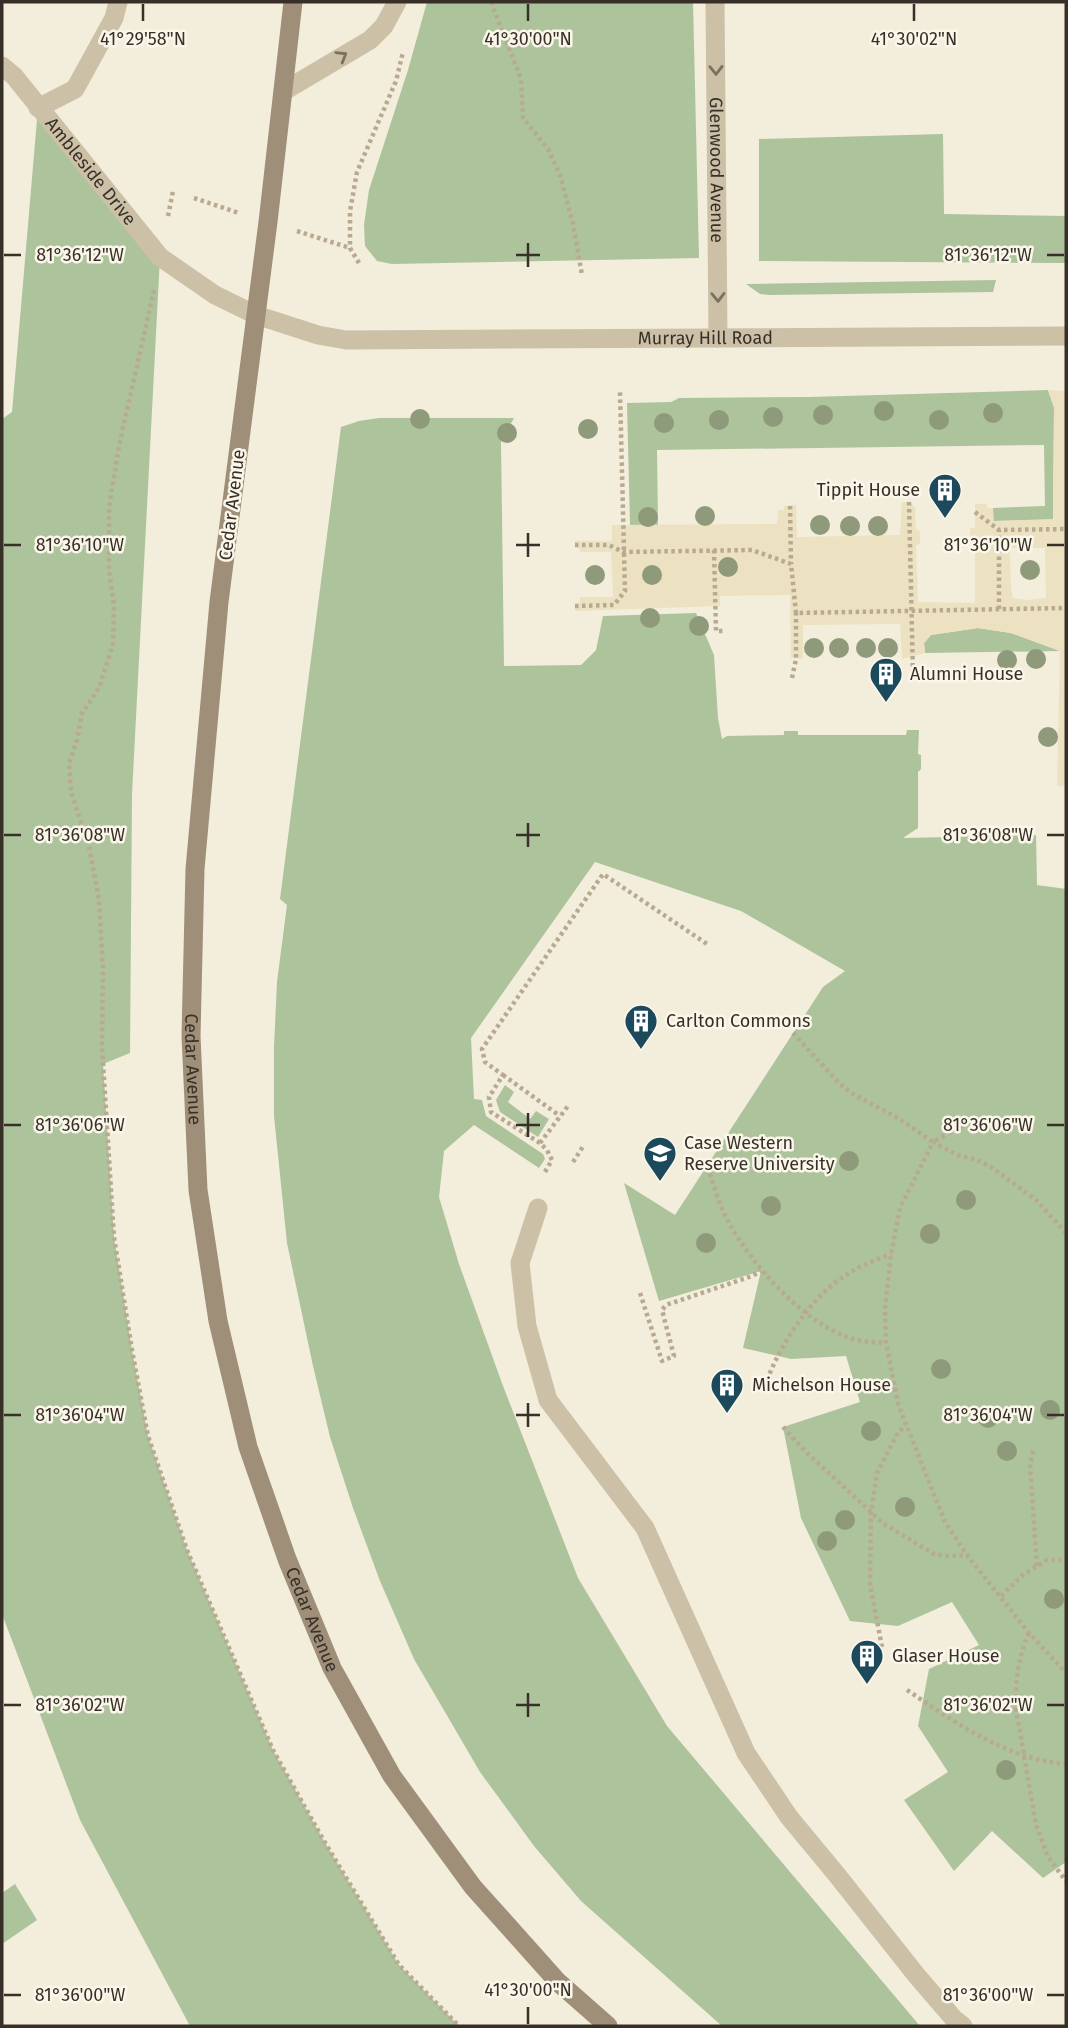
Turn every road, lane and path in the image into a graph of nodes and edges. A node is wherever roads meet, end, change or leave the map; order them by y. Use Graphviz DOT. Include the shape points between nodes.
graph roads {
  1 [pos="118,2"];
  2 [pos="293,2"];
  3 [pos="397,2"];
  4 [pos="491,2"];
  5 [pos="715,2"];
  6 [pos="405,44"];
  7 [pos="2,66"];
  8 [pos="284,91"];
  9 [pos="38,108"];
  10 [pos="359,263"];
  11 [pos="582,275"];
  12 [pos="256,315"];
  13 [pos="1066,336"];
  14 [pos="718,338"];
  15 [pos="346,340"];
  16 [pos="620,392"];
  17 [pos="909,502"];
  18 [pos="790,506"];
  19 [pos="975,512"];
  20 [pos="1066,529"];
  21 [pos="999,530"];
  22 [pos="575,545"];
  23 [pos="714,551"];
  24 [pos="623,552"];
  25 [pos="791,564"];
  26 [pos="575,606"];
  27 [pos="1066,608"];
  28 [pos="999,610"];
  29 [pos="911,612"];
  30 [pos="796,613"];
  31 [pos="724,631"];
  32 [pos="913,676"];
  33 [pos="792,678"];
  34 [pos="707,944"];
  35 [pos="793,1033"];
  36 [pos="503,1075"];
  37 [pos="568,1106"];
  38 [pos="560,1116"];
  39 [pos="976,1118"];
  40 [pos="933,1142"];
  41 [pos="540,1143"];
  42 [pos="584,1145"];
  43 [pos="573,1162"];
  44 [pos="708,1167"];
  45 [pos="545,1172"];
  46 [pos="538,1208"];
  47 [pos="1066,1233"];
  48 [pos="891,1254"];
  49 [pos="761,1271"];
  50 [pos="640,1293"];
  51 [pos="806,1314"];
  52 [pos="886,1343"];
  53 [pos="767,1380"];
  54 [pos="905,1425"];
  55 [pos="783,1427"];
  56 [pos="1033,1451"];
  57 [pos="871,1513"];
  58 [pos="967,1555"];
  59 [pos="1066,1560"];
  60 [pos="1037,1567"];
  61 [pos="1001,1597"];
  62 [pos="1029,1633"];
  63 [pos="882,1647"];
  64 [pos="1066,1673"];
  65 [pos="907,1690"];
  66 [pos="1024,1757"];
  67 [pos="1066,1764"];
  68 [pos="1066,1881"];
  69 [pos="608,2026"];
  70 [pos="963,2026"];
  1 -- 9 [label="street" via="114,18 75,89"];
  2 -- 8 [label="main road, Cedar Avenue"];
  8 -- 3 [label="street, one-way" via="370,40"];
  4 -- 11 [label="path" via="521,79 523,118 548,149 560,175"];
  5 -- 14 [label="street, Glenwood Avenue, one-way"];
  6 -- 10 [label="path" via="396,81 357,172 350,248"];
  7 -- 9 [label="street, Ambleside Drive"];
  8 -- 12 [label="main road, Cedar Avenue"];
  9 -- 12 [label="street, Ambleside Drive" via="160,257 215,295"];
  12 -- 15 [label="street, Ambleside Drive"];
  12 -- 69 [label="main road, Cedar Avenue" via="219,602 195,869 191,1036 198,1190 218,1321 248,1447 287,1559 338,1680 392,1776 473,1887 558,1982"];
  13 -- 14 [label="street, Murray Hill Road"];
  14 -- 15 [label="street, Murray Hill Road"];
  16 -- 24 [label="path"];
  17 -- 29 [label="path"];
  18 -- 25 [label="path"];
  19 -- 21 [label="path"];
  20 -- 21 [label="path"];
  21 -- 28 [label="path"];
  22 -- 24 [label="path" via="610,545"];
  23 -- 24 [label="path"];
  23 -- 25 [label="path" via="752,551"];
  23 -- 31 [label="path" via="716,631"];
  24 -- 26 [label="path" via="625,591 614,605"];
  25 -- 30 [label="path"];
  27 -- 28 [label="path"];
  28 -- 29 [label="path"];
  29 -- 30 [label="path"];
  29 -- 32 [label="path"];
  30 -- 33 [label="path"];
  34 -- 36 [label="path" via="603,874 482,1049 485,1062"];
  35 -- 40 [label="path" via="851,1093"];
  36 -- 38 [label="path"];
  36 -- 41 [label="path" via="489,1097 491,1112"];
  37 -- 38 [label="path"];
  38 -- 41 [label="path"];
  39 -- 40 [label="path"];
  40 -- 47 [label="path" via="991,1167 1036,1200"];
  40 -- 48 [label="path" via="900,1208"];
  41 -- 45 [label="path" via="552,1160"];
  42 -- 43 [label="path"];
  44 -- 49 [label="path" via="727,1222"];
  46 -- 70 [label="street" via="520,1264 527,1326 548,1400 645,1528 746,1753 789,1817"];
  48 -- 51 [label="path" via="844,1275"];
  48 -- 52 [label="path"];
  49 -- 50 [label="path" via="666,1305 662,1310 674,1356 662,1361"];
  49 -- 51 [label="path"];
  51 -- 52 [label="path" via="852,1339"];
  51 -- 53 [label="path" via="786,1340"];
  52 -- 54 [label="path"];
  54 -- 57 [label="path" via="877,1473"];
  54 -- 58 [label="path" via="945,1522"];
  55 -- 57 [label="path"];
  56 -- 60 [label="path"];
  57 -- 58 [label="path" via="934,1554"];
  57 -- 63 [label="path" via="870,1584"];
  58 -- 61 [label="path"];
  59 -- 60 [label="path" via="1047,1560"];
  60 -- 61 [label="path" via="1023,1574"];
  61 -- 62 [label="path"];
  62 -- 64 [label="path"];
  62 -- 66 [label="path" via="1016,1692"];
  65 -- 66 [label="path" via="957,1724"];
  66 -- 67 [label="path"];
  66 -- 68 [label="path" via="1041,1842"];
}
